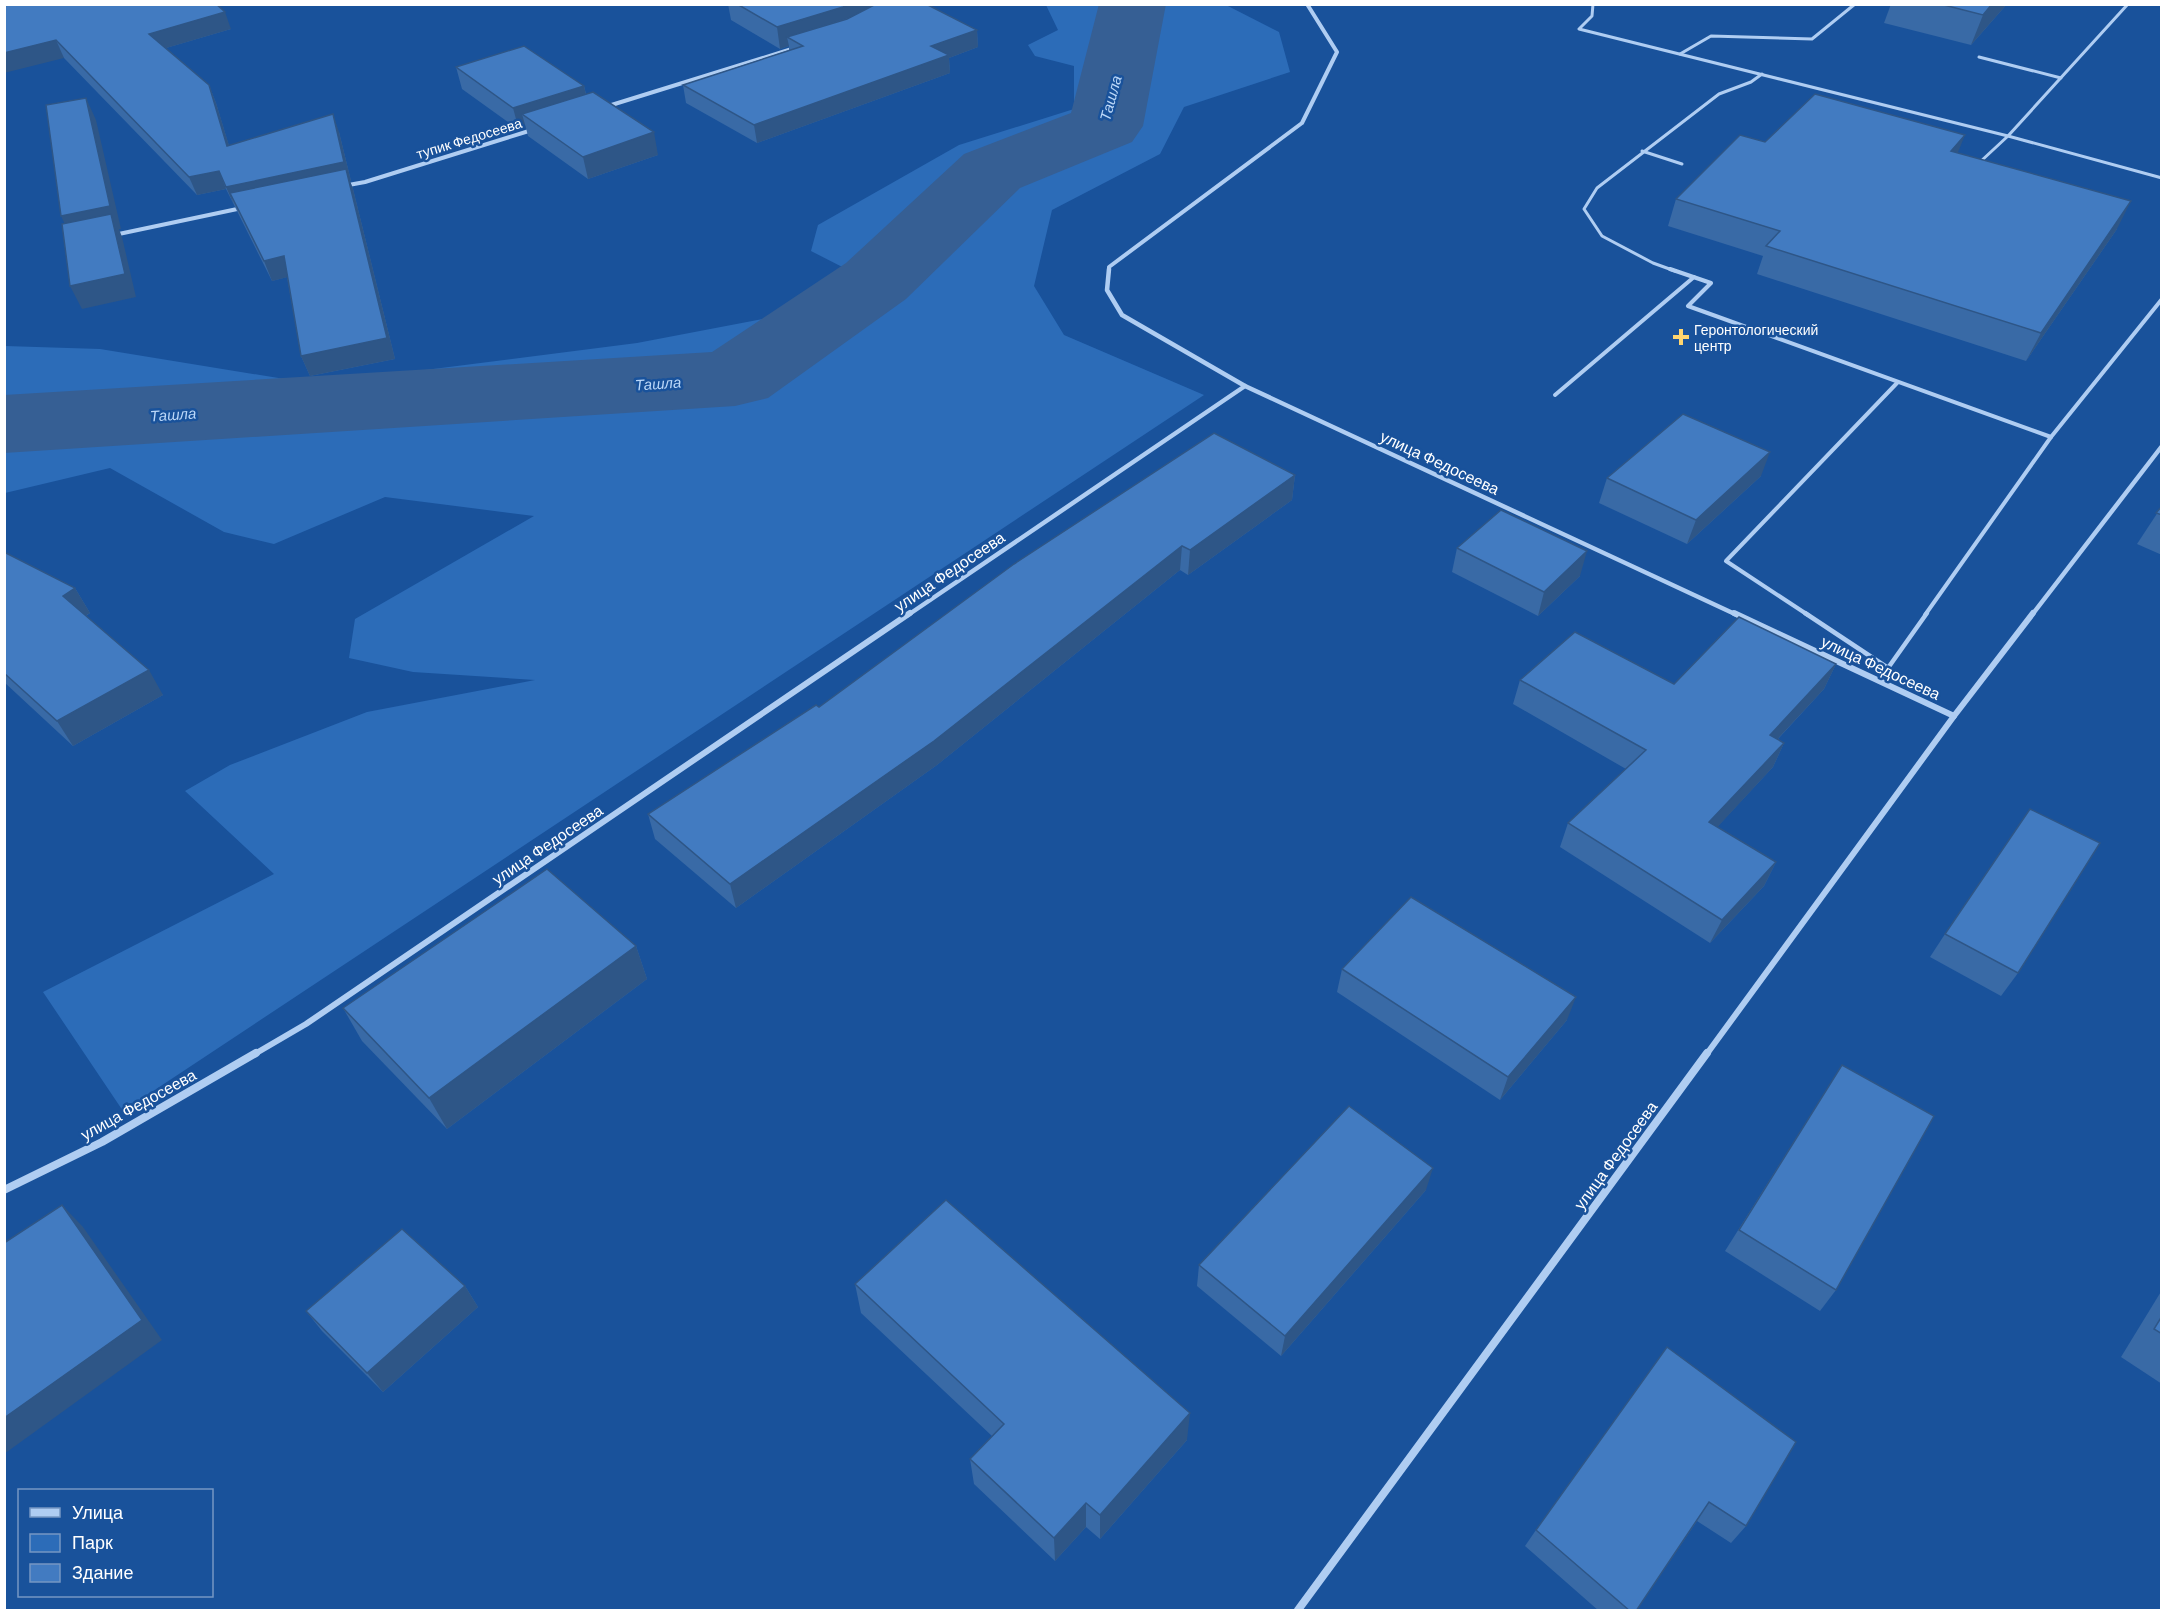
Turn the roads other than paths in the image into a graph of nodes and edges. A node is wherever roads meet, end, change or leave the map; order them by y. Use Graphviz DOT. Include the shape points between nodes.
graph roads {
  1 [pos="1307,4"];
  2 [pos="1593,4"];
  3 [pos="1855,4"];
  4 [pos="2128,4"];
  5 [pos="802,46"];
  6 [pos="1680,54"];
  7 [pos="1979,57"];
  8 [pos="1762,74"];
  9 [pos="2061,78"];
  10 [pos="600,109"];
  11 [pos="533,129"];
  12 [pos="2008,136"];
  13 [pos="1642,152"];
  14 [pos="1682,164"];
  15 [pos="1978,164"];
  16 [pos="2162,178"];
  17 [pos="342,187"];
  18 [pos="249,206"];
  19 [pos="110,236"];
  20 [pos="1694,276"];
  21 [pos="2162,299"];
  22 [pos="1897,383"];
  23 [pos="1245,386"];
  24 [pos="1555,395"];
  25 [pos="2051,437"];
  26 [pos="2162,446"];
  27 [pos="1954,716"];
  28 [pos="4,1190"];
  29 [pos="1298,1611"];
  1 -- 23 [label="street" via="1337,52 1302,123 1109,267 1107,290 1122,315"];
  2 -- 6 [label="lane" via="1592,16 1579,29"];
  3 -- 6 [label="lane" via="1812,39 1711,36"];
  4 -- 9 [label="lane"];
  5 -- 10 [label="street"];
  6 -- 8 [label="lane"];
  7 -- 9 [label="lane"];
  8 -- 12 [label="lane"];
  8 -- 13 [label="lane" via="1719,94"];
  9 -- 12 [label="lane"];
  11 -- 17 [label="street, тупик Федосеева"];
  12 -- 15 [label="lane"];
  12 -- 16 [label="lane"];
  13 -- 14 [label="lane"];
  13 -- 20 [label="lane" via="1597,188 1584,210 1602,236 1653,263"];
  18 -- 19 [label="street"];
  20 -- 22 [label="lane" via="1711,282 1688,306"];
  20 -- 24 [label="lane"];
  21 -- 25 [label="lane"];
  22 -- 25 [label="lane"];
  22 -- 25 [label="lane" via="1726,561 1888,668"];
  23 -- 27 [label="street, улица Федосеева"];
  23 -- 28 [label="street, улица Федосеева" via="306,1024 102,1142"];
  26 -- 27 [label="street, улица Федосеева"];
  27 -- 29 [label="street, улица Федосеева"];
}
